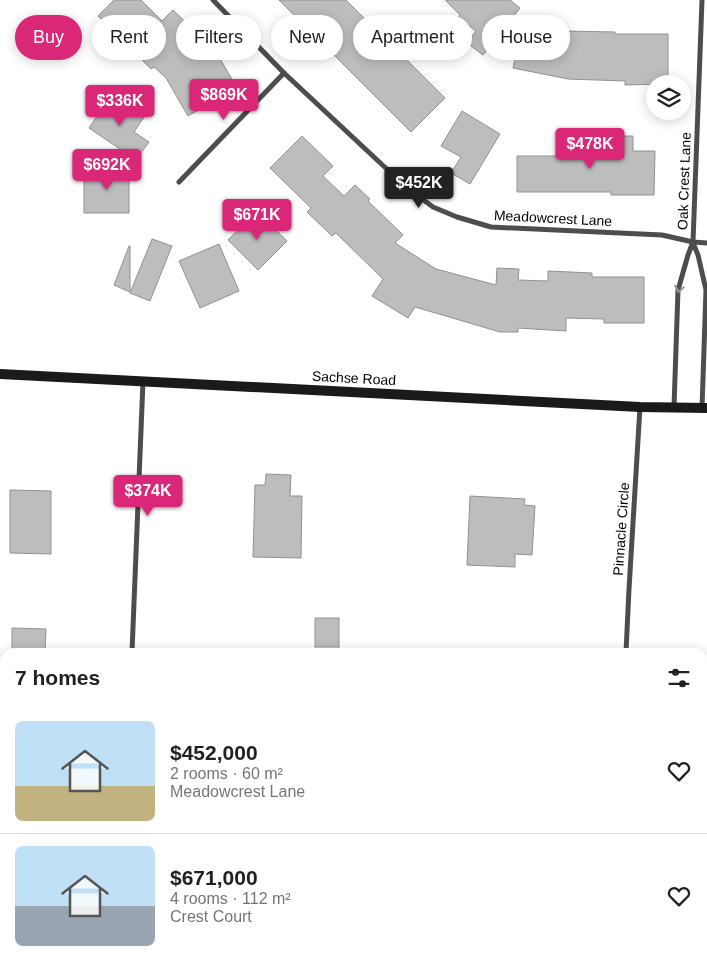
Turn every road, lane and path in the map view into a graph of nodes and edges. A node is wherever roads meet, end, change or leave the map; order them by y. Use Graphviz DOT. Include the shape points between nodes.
graph roads {
  1 [pos="213,0"];
  2 [pos="702,0"];
  3 [pos="284,73"];
  4 [pos="179,182"];
  5 [pos="692,242"];
  6 [pos="707,243"];
  7 [pos="0,374"];
  8 [pos="143,381"];
  9 [pos="640,407"];
  10 [pos="674,407"];
  11 [pos="705,408"];
  12 [pos="132,648"];
  13 [pos="626,648"];
  1 -- 3 [label="street, Meadowcrest Lane"];
  2 -- 5 [label="street, Oak Crest Lane"];
  3 -- 4 [label="street"];
  3 -- 5 [label="street, Meadowcrest Lane" via="406,187 433,207 457,217 491,227 662,235"];
  5 -- 6 [label="street, Meadowcrest Lane"];
  5 -- 10 [label="street, Oak Crest Lane, one-way" via="678,290"];
  5 -- 11 [label="street, Oak Crest Lane" via="706,290"];
  7 -- 8 [label="main road, Sachse Road"];
  8 -- 9 [label="main road, Sachse Road"];
  8 -- 12 [label="street"];
  9 -- 10 [label="main road, Sachse Road"];
  9 -- 13 [label="street, Pinnacle Circle"];
  10 -- 11 [label="main road, Sachse Road"];
}
